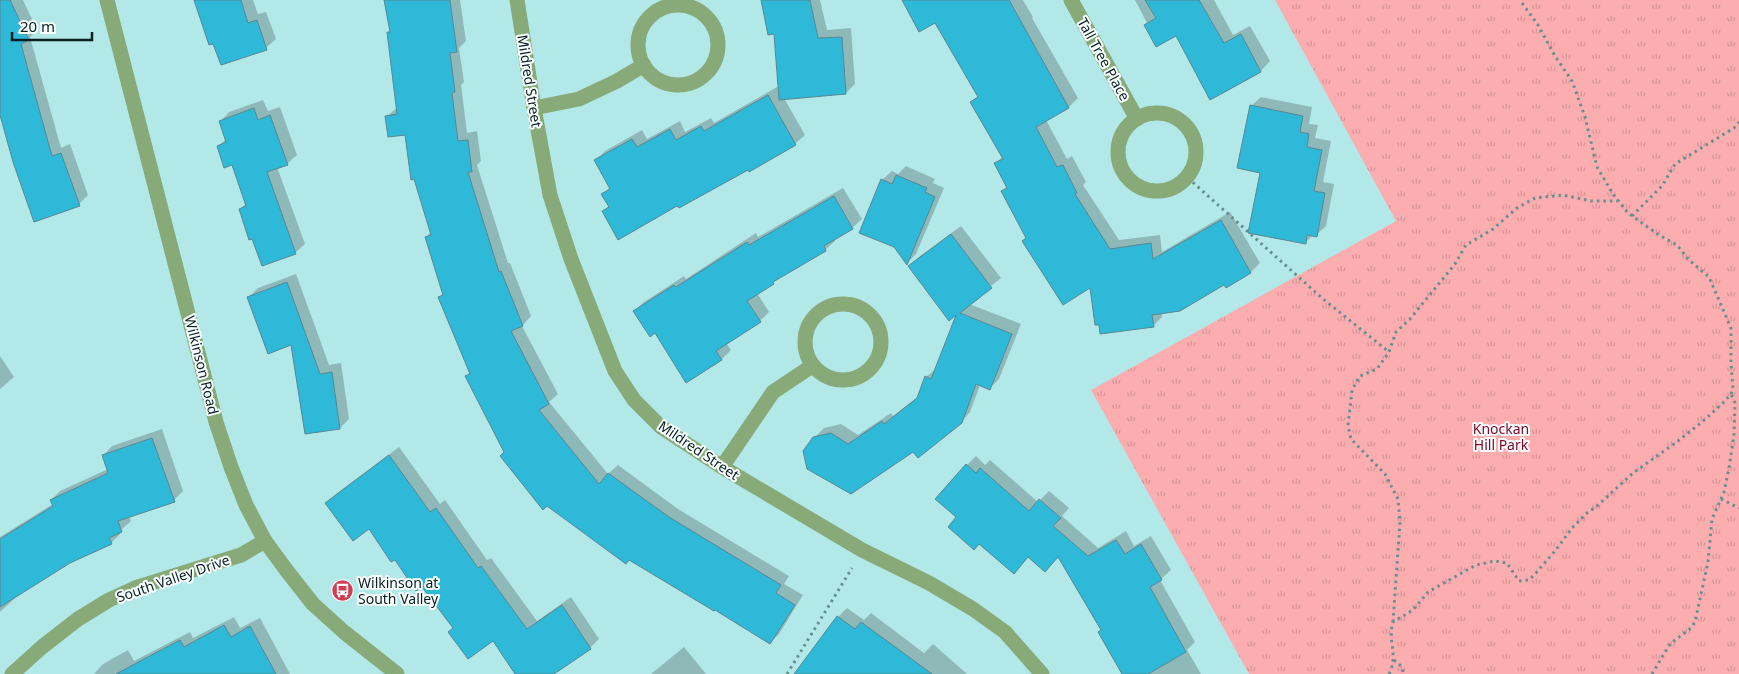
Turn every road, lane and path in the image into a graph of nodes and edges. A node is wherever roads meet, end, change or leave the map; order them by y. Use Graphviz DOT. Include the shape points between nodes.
graph roads {
  1 [pos="107,0"];
  2 [pos="517,0"];
  3 [pos="1071,0"];
  4 [pos="1520,0"];
  5 [pos="644,65"];
  6 [pos="534,108"];
  7 [pos="1137,119"];
  8 [pos="1739,122"];
  9 [pos="1188,178"];
  10 [pos="1619,201"];
  11 [pos="1632,216"];
  12 [pos="1389,352"];
  13 [pos="812,366"];
  14 [pos="1731,394"];
  15 [pos="1735,403"];
  16 [pos="1739,406"];
  17 [pos="722,467"];
  18 [pos="1721,499"];
  19 [pos="1739,508"];
  20 [pos="265,541"];
  21 [pos="862,550"];
  22 [pos="1393,622"];
  23 [pos="1394,660"];
  24 [pos="12,674"];
  25 [pos="397,674"];
  26 [pos="787,674"];
  27 [pos="1042,674"];
  28 [pos="1389,674"];
  29 [pos="1404,674"];
  30 [pos="1652,674"];
  1 -- 20 [label="street, Wilkinson Road" via="216,422 246,505"];
  2 -- 6 [label="street, Mildred Street"];
  3 -- 7 [label="street, Tall Tree Place"];
  4 -- 10 [label="path" via="1572,81 1597,167"];
  5 -- 5 [label="street" via="655,77 670,84 687,84 702,77 714,64 718,48 716,32 708,17 694,8 678,4 662,8 648,18 640,33 638,49"];
  5 -- 6 [label="street" via="579,99"];
  6 -- 17 [label="street, Mildred Street" via="550,195 615,371 634,400 661,427"];
  7 -- 9 [label="street" via="1152,113 1167,114 1182,121 1192,133 1197,148 1195,164"];
  7 -- 9 [label="street" via="1125,131 1118,146 1120,163 1128,178 1141,188 1158,192 1174,188"];
  8 -- 11 [label="path" via="1675,164 1662,186"];
  9 -- 12 [label="path" via="1322,298"];
  10 -- 11 [label="path"];
  10 -- 12 [label="path" via="1591,201 1563,195 1535,198 1517,208 1466,245 1455,264 1396,332"];
  11 -- 14 [label="path" via="1677,245 1709,277 1731,328"];
  12 -- 22 [label="path" via="1377,369 1360,376 1352,390 1348,426 1351,439 1384,474 1398,499 1400,522"];
  13 -- 13 [label="street" via="831,379 855,379 874,365 882,342 874,319 855,305 830,305 811,320 804,343"];
  13 -- 17 [label="street" via="772,392"];
  14 -- 15 [label="path"];
  14 -- 22 [label="path" via="1587,513 1529,580 1519,581 1507,564 1495,560 1476,565 1428,592 1413,610"];
  15 -- 16 [label="path"];
  15 -- 18 [label="path" via="1734,435"];
  17 -- 21 [label="street, Mildred Street"];
  18 -- 19 [label="path"];
  18 -- 30 [label="path" via="1712,519 1708,562 1695,622 1670,644"];
  20 -- 24 [label="street, South Valley Drive" via="241,555 135,588 109,600 78,619"];
  20 -- 25 [label="street, Wilkinson Road" via="313,604"];
  21 -- 26 [label="path"];
  21 -- 27 [label="street, Mildred Street" via="973,608 1005,632"];
  22 -- 23 [label="path" via="1390,633"];
  23 -- 28 [label="path"];
  23 -- 29 [label="path"];
}
